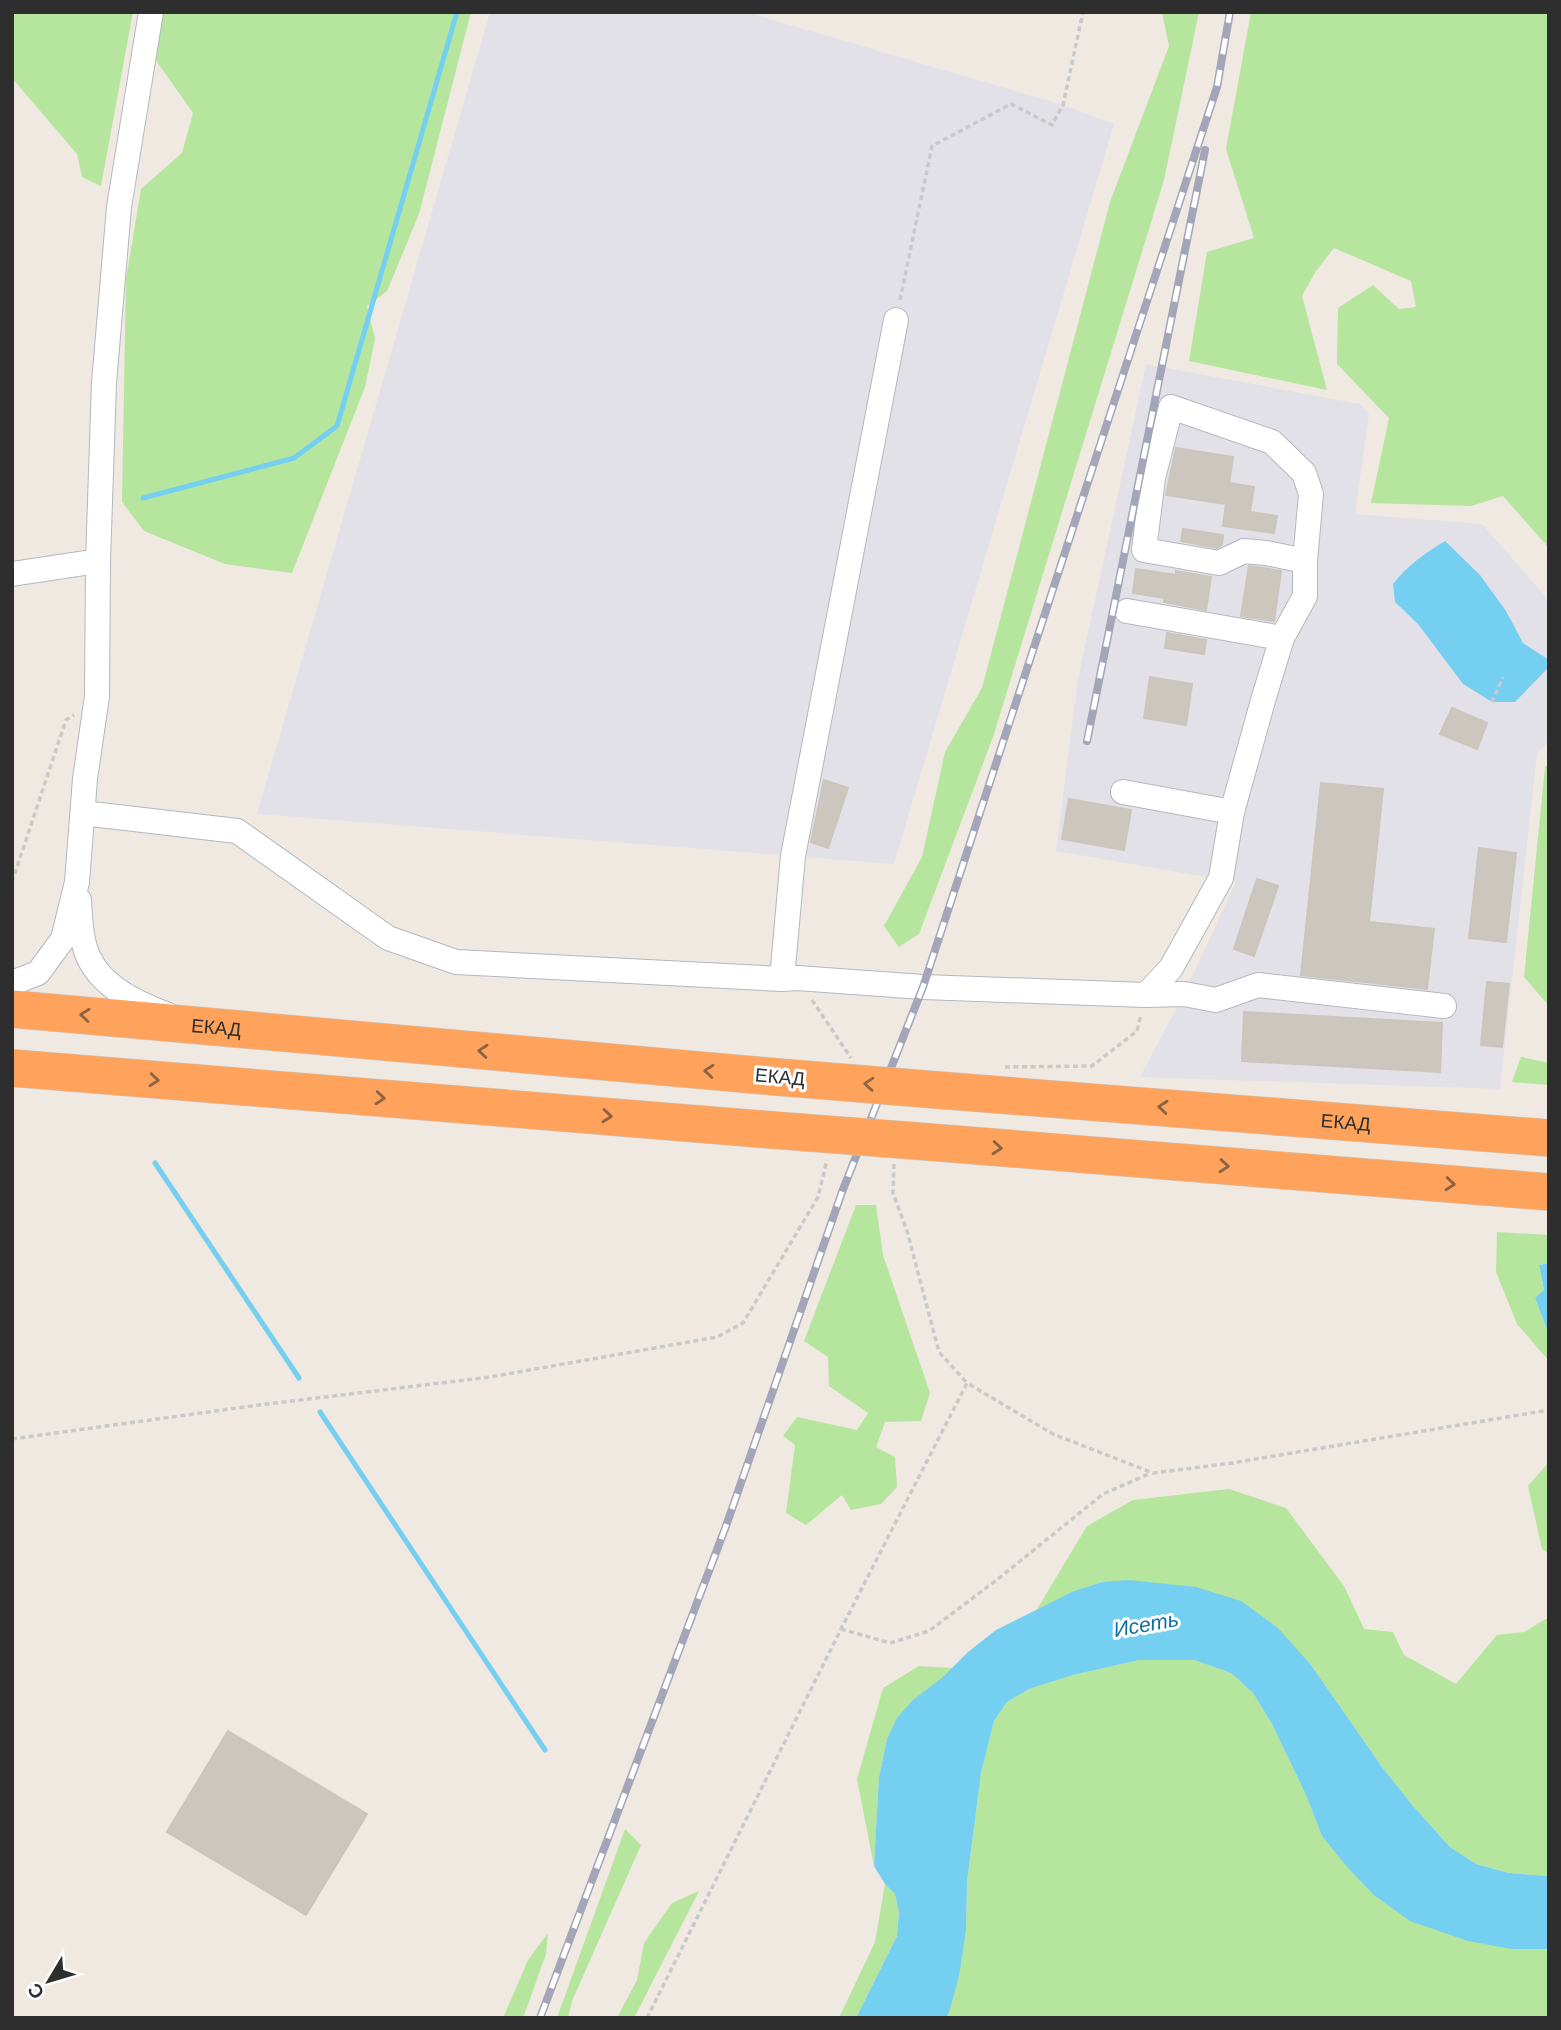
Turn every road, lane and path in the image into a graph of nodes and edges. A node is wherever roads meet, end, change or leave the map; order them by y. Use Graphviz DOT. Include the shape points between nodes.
graph roads {
  1 [pos="151,12"];
  2 [pos="1083,12"];
  3 [pos="896,320"];
  4 [pos="98,561"];
  5 [pos="1305,561"];
  6 [pos="12,574"];
  7 [pos="1127,611"];
  8 [pos="1282,638"];
  9 [pos="1503,677"];
  10 [pos="97,696"];
  11 [pos="1492,702"];
  12 [pos="1123,792"];
  13 [pos="1232,812"];
  14 [pos="83,813"];
  15 [pos="12,882"];
  16 [pos="77,882"];
  17 [pos="789,979"];
  18 [pos="12,983"];
  19 [pos="1146,995"];
  20 [pos="1444,1006"];
  21 [pos="12,1009"];
  22 [pos="200,1026"];
  23 [pos="851,1058"];
  24 [pos="12,1068"];
  25 [pos="1549,1138"];
  26 [pos="827,1159"];
  27 [pos="1549,1192"];
  28 [pos="1549,1409"];
  29 [pos="12,1439"];
  30 [pos="1153,1473"];
  31 [pos="841,1629"];
  32 [pos="647,2018"];
  1 -- 4 [label="street" via="119,207 104,383"];
  2 -- 3 [label="path" via="1063,105 1052,125 1011,104 932,146"];
  3 -- 17 [label="street" via="793,856"];
  4 -- 6 [label="street"];
  4 -- 10 [label="street"];
  5 -- 5 [label="street" via="1311,494 1304,473 1272,442 1171,407 1153,478 1144,550 1219,563 1244,551"];
  5 -- 8 [label="street" via="1305,596"];
  7 -- 8 [label="street"];
  8 -- 13 [label="street"];
  9 -- 11 [label="path"];
  10 -- 14 [label="street"];
  10 -- 15 [label="path" via="66,720"];
  12 -- 13 [label="street"];
  13 -- 19 [label="street" via="1221,878 1171,968"];
  14 -- 16 [label="street"];
  14 -- 17 [label="street" via="237,831 388,938 456,962"];
  16 -- 18 [label="street" via="64,939 38,973"];
  16 -- 22 [label="street" via="84,944 94,970 120,993"];
  17 -- 19 [label="street"];
  17 -- 23 [label="path"];
  19 -- 20 [label="street" via="1184,994 1216,1000 1258,985"];
  22 -- 21 [label="highway, ЕКАД, one-way"];
  25 -- 22 [label="highway, ЕКАД, one-way, bridge"];
  24 -- 27 [label="highway, one-way, bridge"];
  26 -- 29 [label="path" via="818,1197 743,1323 717,1337 490,1377"];
  28 -- 30 [label="path"];
  30 -- 31 [label="path" via="1103,1494 929,1631 890,1643"];
  30 -- 31 [label="path" via="1053,1434 967,1383"];
  31 -- 32 [label="path"];
}
